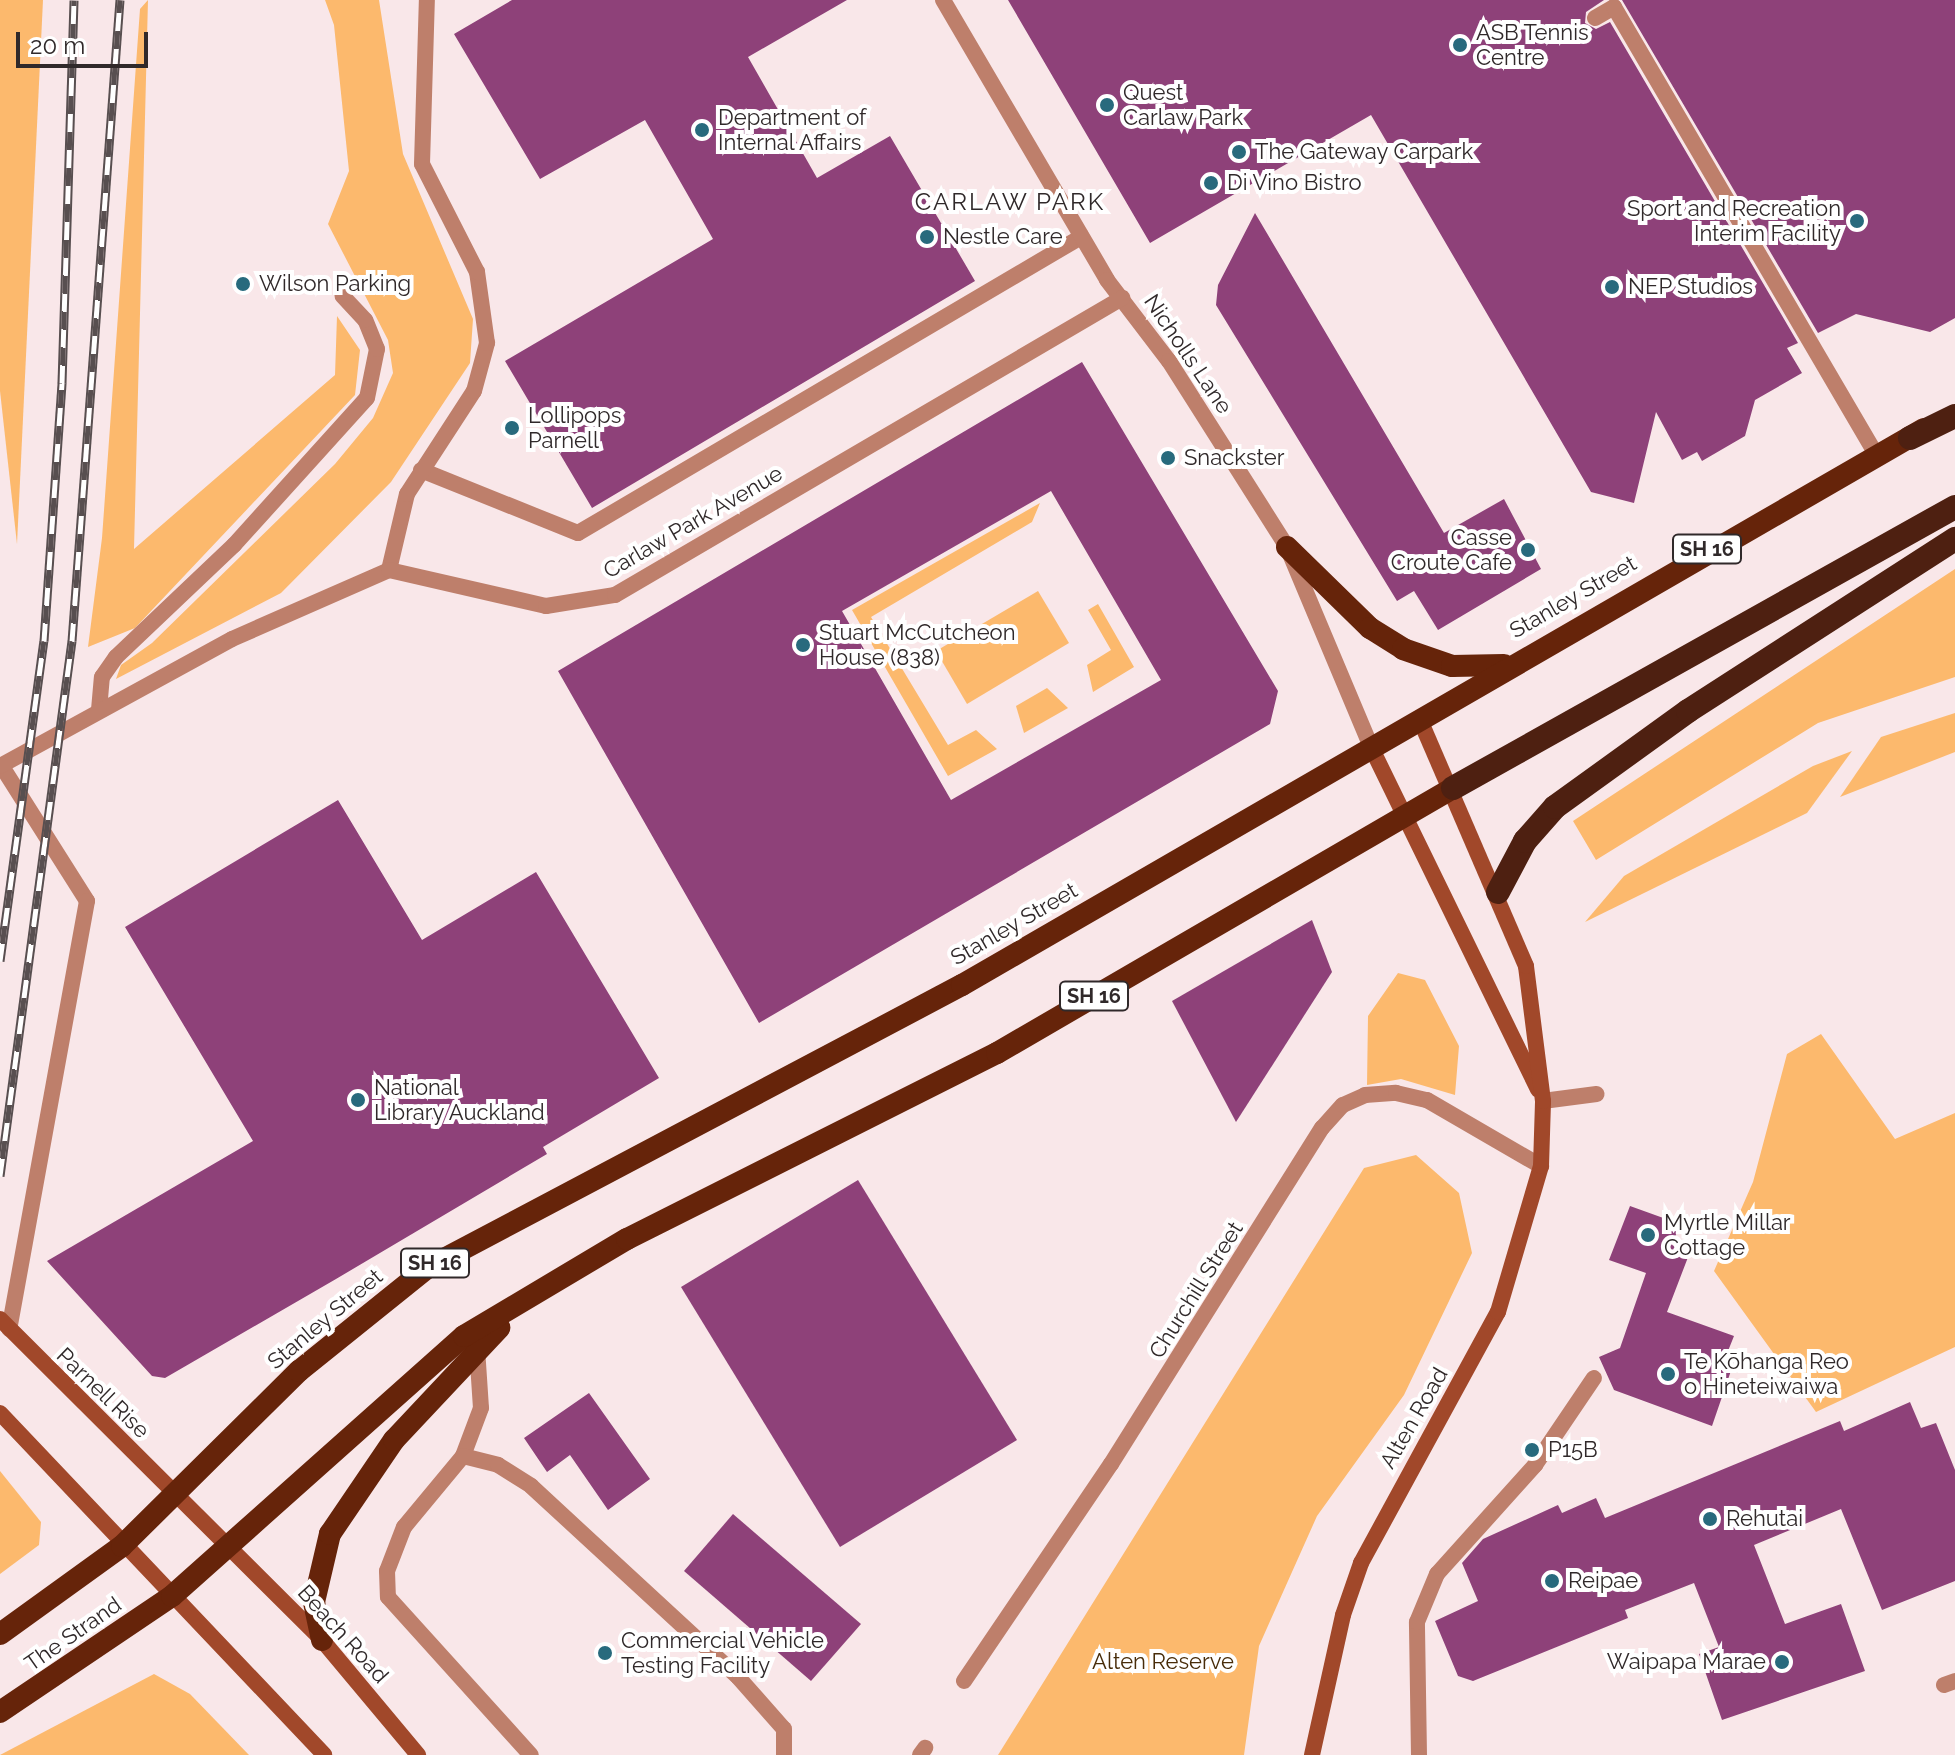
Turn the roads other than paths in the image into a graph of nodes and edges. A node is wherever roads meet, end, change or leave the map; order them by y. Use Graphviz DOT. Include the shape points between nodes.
graph roads {
  1 [pos="427,0"];
  2 [pos="943,0"];
  3 [pos="1595,18"];
  4 [pos="1081,237"];
  5 [pos="343,296"];
  6 [pos="1122,298"];
  7 [pos="1955,410"];
  8 [pos="1955,416"];
  9 [pos="1910,438"];
  10 [pos="1877,456"];
  11 [pos="421,470"];
  12 [pos="1955,507"];
  13 [pos="1955,539"];
  14 [pos="1287,547"];
  15 [pos="389,570"];
  16 [pos="1507,665"];
  17 [pos="99,710"];
  18 [pos="1419,718"];
  19 [pos="1371,747"];
  20 [pos="1,766"];
  21 [pos="1453,788"];
  22 [pos="1406,817"];
  23 [pos="1498,892"];
  24 [pos="1597,1094"];
  25 [pos="1543,1101"];
  26 [pos="1541,1166"];
  27 [pos="562,1276"];
  28 [pos="4,1324"];
  29 [pos="477,1346"];
  30 [pos="1594,1378"];
  31 [pos="0,1413"];
  32 [pos="463,1456"];
  33 [pos="177,1496"];
  34 [pos="122,1546"];
  35 [pos="231,1547"];
  36 [pos="172,1596"];
  37 [pos="0,1634"];
  38 [pos="322,1640"];
  39 [pos="964,1681"];
  40 [pos="0,1712"];
  41 [pos="324,1755"];
  42 [pos="418,1755"];
  43 [pos="531,1755"];
  44 [pos="784,1755"];
  45 [pos="1312,1755"];
  46 [pos="1419,1755"];
  1 -- 11 [label="street" via="422,164 477,272 487,322 485,359 474,391"];
  2 -- 4 [label="street, Nicholls Lane"];
  3 -- 10 [label="street" via="1614,7"];
  4 -- 6 [label="street, Nicholls Lane"];
  4 -- 11 [label="street" via="578,533"];
  5 -- 17 [label="street" via="365,320 377,349 367,398 234,545 116,657 102,677"];
  6 -- 14 [label="street, Nicholls Lane"];
  6 -- 15 [label="street, Carlaw Park Avenue" via="615,595 546,606"];
  7 -- 9 [label="highway, Stanley Street"];
  8 -- 9 [label="highway, SH 16"];
  9 -- 10 [label="highway, Stanley Street / SH 16"];
  10 -- 16 [label="highway, Stanley Street / SH 16"];
  11 -- 15 [label="street" via="407,494"];
  12 -- 21 [label="highway, SH 16"];
  13 -- 23 [label="highway" via="1688,711 1555,807 1525,841"];
  14 -- 16 [label="highway" via="1370,628 1403,649 1452,666"];
  14 -- 19 [label="street, Nicholls Lane"];
  15 -- 17 [label="street" via="232,639"];
  16 -- 18 [label="highway, Stanley Street / SH 16"];
  17 -- 20 [label="street"];
  18 -- 19 [label="highway, Stanley Street / SH 16"];
  18 -- 21 [label="main road, Alten Road"];
  19 -- 22 [label="main road, Alten Road"];
  19 -- 33 [label="highway, Stanley Street / SH 16" via="962,985 427,1268 299,1371"];
  20 -- 28 [label="street" via="87,901"];
  21 -- 22 [label="highway, SH 16"];
  21 -- 23 [label="main road, Alten Road"];
  22 -- 25 [label="main road, Alten Road"];
  22 -- 27 [label="highway, SH 16" via="997,1053"];
  23 -- 25 [label="main road, Alten Road" via="1526,966"];
  24 -- 25 [label="street"];
  25 -- 26 [label="main road, Alten Road"];
  26 -- 39 [label="street, Churchill Street" via="1427,1100 1381,1094 1343,1105 1322,1128 1111,1464"];
  26 -- 45 [label="main road, Alten Road" via="1498,1312 1361,1563"];
  27 -- 29 [label="highway"];
  27 -- 35 [label="highway, SH 16" via="464,1336"];
  28 -- 33 [label="main road, Parnell Rise"];
  29 -- 32 [label="street" via="481,1408"];
  29 -- 38 [label="highway" via="359,1483 330,1534 314,1602"];
  30 -- 46 [label="street" via="1535,1465 1437,1574 1417,1622"];
  31 -- 34 [label="main road"];
  32 -- 43 [label="street" via="404,1527 387,1571 388,1597"];
  32 -- 44 [label="street" via="498,1465 531,1486 738,1677 784,1729"];
  33 -- 34 [label="highway, SH 16"];
  33 -- 35 [label="main road, Parnell Rise"];
  34 -- 36 [label="main road"];
  34 -- 37 [label="highway, The Strand / SH 16"];
  35 -- 36 [label="highway, SH 16"];
  35 -- 38 [label="main road, Beach Road"];
  36 -- 40 [label="highway, The Strand / SH 16"];
  36 -- 41 [label="main road"];
  38 -- 42 [label="main road, Beach Road"];
}
